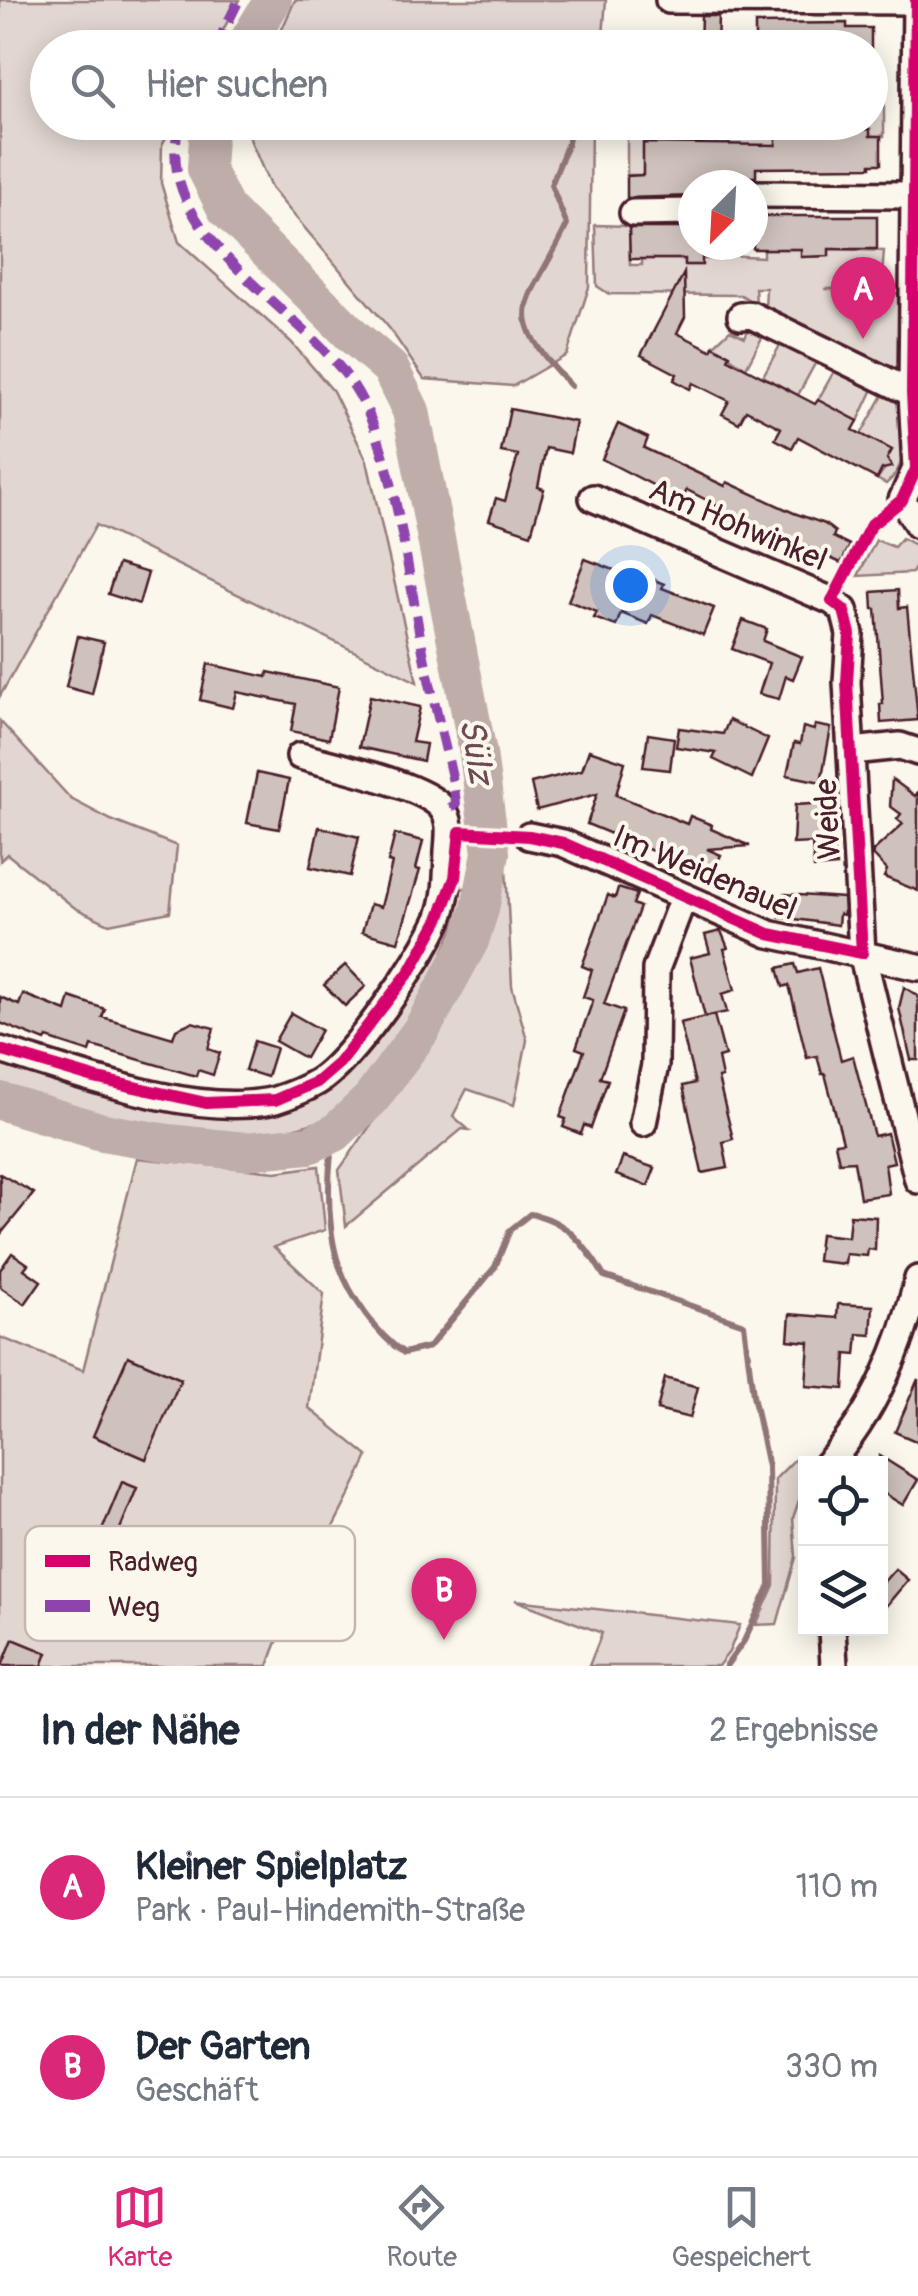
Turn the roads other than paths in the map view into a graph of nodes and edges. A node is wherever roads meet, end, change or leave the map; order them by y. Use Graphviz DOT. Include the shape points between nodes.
graph roads {
  1 [pos="669,0"];
  2 [pos="916,1"];
  3 [pos="916,101"];
  4 [pos="768,194"];
  5 [pos="912,196"];
  6 [pos="678,212"];
  7 [pos="633,213"];
  8 [pos="740,316"];
  9 [pos="912,393"];
  10 [pos="593,498"];
  11 [pos="918,525"];
  12 [pos="847,682"];
  13 [pos="852,751"];
  14 [pos="918,752"];
  15 [pos="300,756"];
  16 [pos="529,836"];
  17 [pos="683,898"];
  18 [pos="862,953"];
  19 [pos="918,967"];
  20 [pos="0,1050"];
  21 [pos="643,1123"];
  22 [pos="918,1180"];
  23 [pos="918,1278"];
  24 [pos="835,1456"];
  25 [pos="832,1636"];
  26 [pos="834,1666"];
  1 -- 2 [label="street"];
  2 -- 3 [label="street"];
  3 -- 5 [label="street"];
  4 -- 5 [label="street"];
  5 -- 9 [label="street"];
  6 -- 7 [label="street"];
  8 -- 9 [label="street" via="751,315"];
  9 -- 11 [label="street" via="916,470 902,500"];
  10 -- 12 [label="street, Am Hohwinkel" via="832,600 844,610 850,634"];
  12 -- 13 [label="street, Weide"];
  13 -- 14 [label="street" via="900,746"];
  13 -- 18 [label="street, Weide"];
  15 -- 20 [label="street" via="410,788 439,804 449,820 439,919 412,970 339,1064 275,1100 206,1103"];
  16 -- 17 [label="street, Im Weidenauel" via="563,843"];
  17 -- 18 [label="street, Im Weidenauel" via="769,934"];
  17 -- 21 [label="street, Im Weidenauel" via="656,969 655,1065"];
  18 -- 19 [label="street, Im Weidenauel"];
  18 -- 22 [label="street, Weide"];
  23 -- 24 [label="street" via="906,1324 865,1413"];
  25 -- 26 [label="street"];
}
